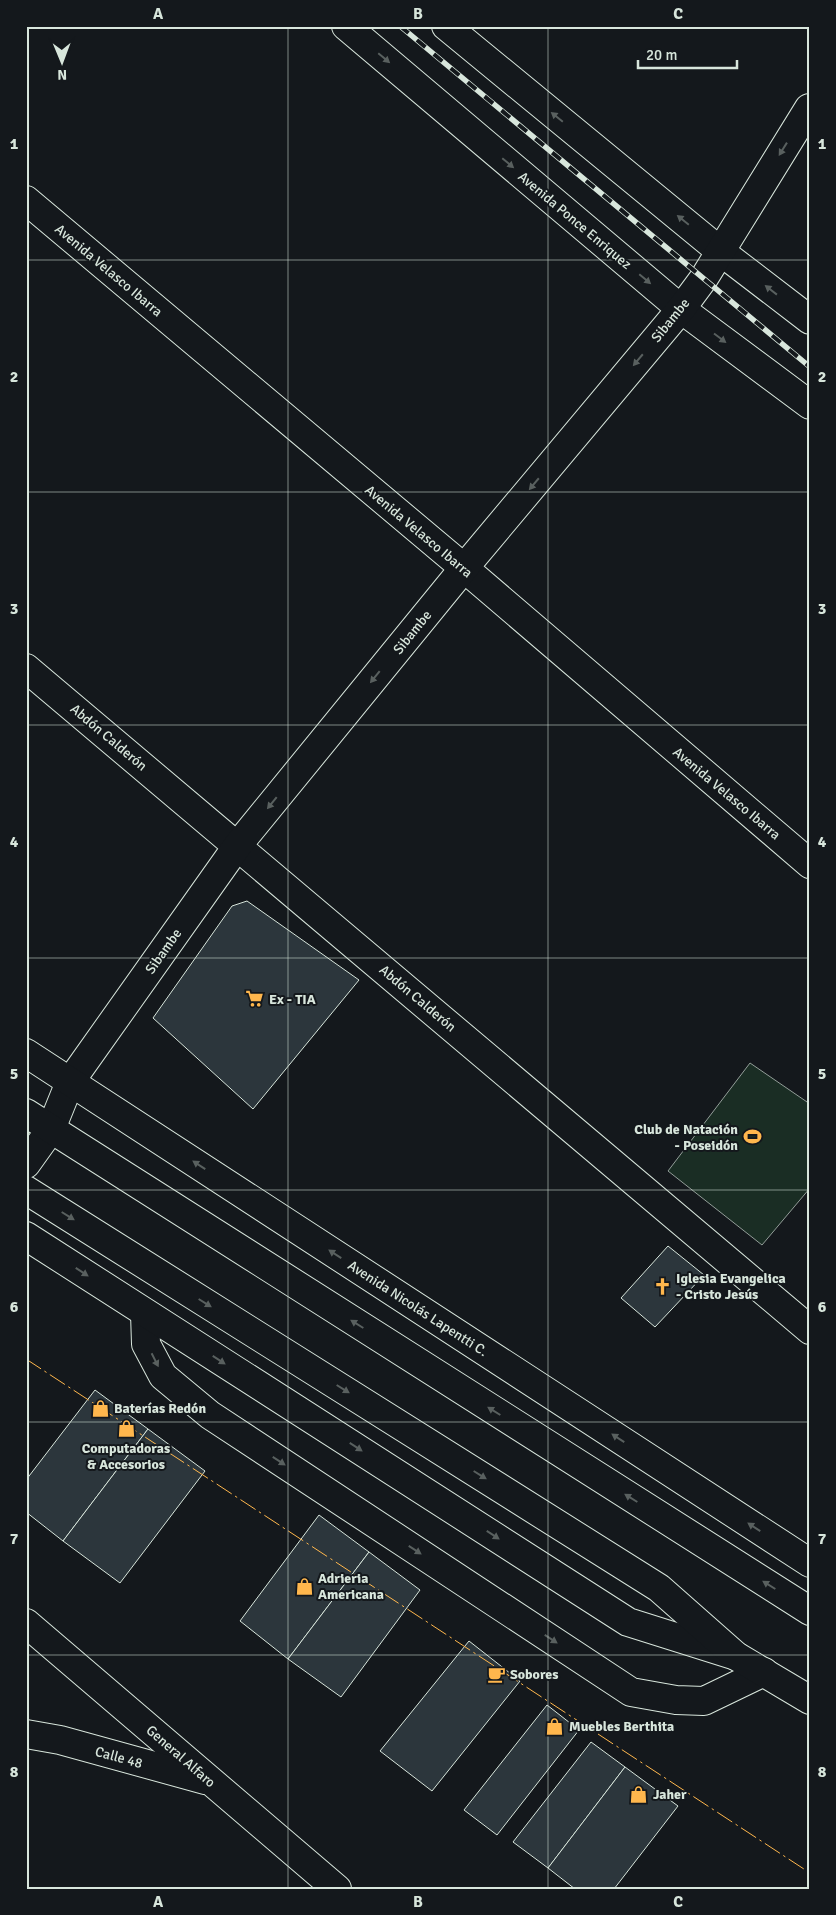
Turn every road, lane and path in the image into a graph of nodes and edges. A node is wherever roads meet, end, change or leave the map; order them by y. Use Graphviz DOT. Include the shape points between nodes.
graph roads {
  1 [pos="346,26"];
  2 [pos="446,26"];
  3 [pos="809,110"];
  4 [pos="26,200"];
  5 [pos="720,251"];
  6 [pos="681,309"];
  7 [pos="810,320"];
  8 [pos="810,405"];
  9 [pos="464,568"];
  10 [pos="26,668"];
  11 [pos="238,846"];
  12 [pos="810,864"];
  13 [pos="26,1053"];
  14 [pos="70,1082"];
  15 [pos="26,1113"];
  16 [pos="50,1129"];
  17 [pos="26,1164"];
  18 [pos="26,1190"];
  19 [pos="26,1236"];
  20 [pos="145,1313"];
  21 [pos="810,1330"];
  22 [pos="810,1563"];
  23 [pos="810,1611"];
  24 [pos="26,1623"];
  25 [pos="736,1656"];
  26 [pos="764,1672"];
  27 [pos="810,1700"];
  28 [pos="26,1734"];
  29 [pos="211,1782"];
  30 [pos="337,1889"];
  1 -- 6 [label="main road, Avenida Ponce Enriquez, one-way"];
  5 -- 2 [label="main road, one-way"];
  3 -- 5 [label="main road, Sibambe, one-way"];
  4 -- 9 [label="main road, Avenida Velasco Ibarra"];
  5 -- 6 [label="main road, Sibambe"];
  7 -- 5 [label="main road, one-way"];
  6 -- 8 [label="main road, Avenida Ponce Enriquez, one-way"];
  6 -- 9 [label="main road, Sibambe, one-way"];
  9 -- 11 [label="main road, Sibambe, one-way"];
  9 -- 12 [label="main road, Avenida Velasco Ibarra"];
  10 -- 11 [label="main road, Abdón Calderón"];
  11 -- 14 [label="main road, Sibambe"];
  11 -- 21 [label="main road, Abdón Calderón"];
  13 -- 14 [label="main road, Avenida Nicolás Lapentti C."];
  14 -- 16 [label="main road, Sibambe"];
  22 -- 14 [label="main road, Avenida Nicolás Lapentti C., one-way"];
  15 -- 16 [label="main road"];
  16 -- 17 [label="main road, Sibambe"];
  23 -- 16 [label="main road, one-way"];
  18 -- 25 [label="main road, one-way" via="659,1588"];
  19 -- 20 [label="main road, one-way"];
  20 -- 25 [label="main road, one-way" via="628,1622"];
  20 -- 26 [label="main road, one-way" via="146,1344 163,1376 210,1415 632,1692 704,1701"];
  24 -- 29 [label="main road, General Alfaro"];
  25 -- 26 [label="main road"];
  26 -- 27 [label="main road"];
  28 -- 29 [label="main road, Calle 48" via="60,1740"];
  29 -- 30 [label="main road, General Alfaro"];
}
